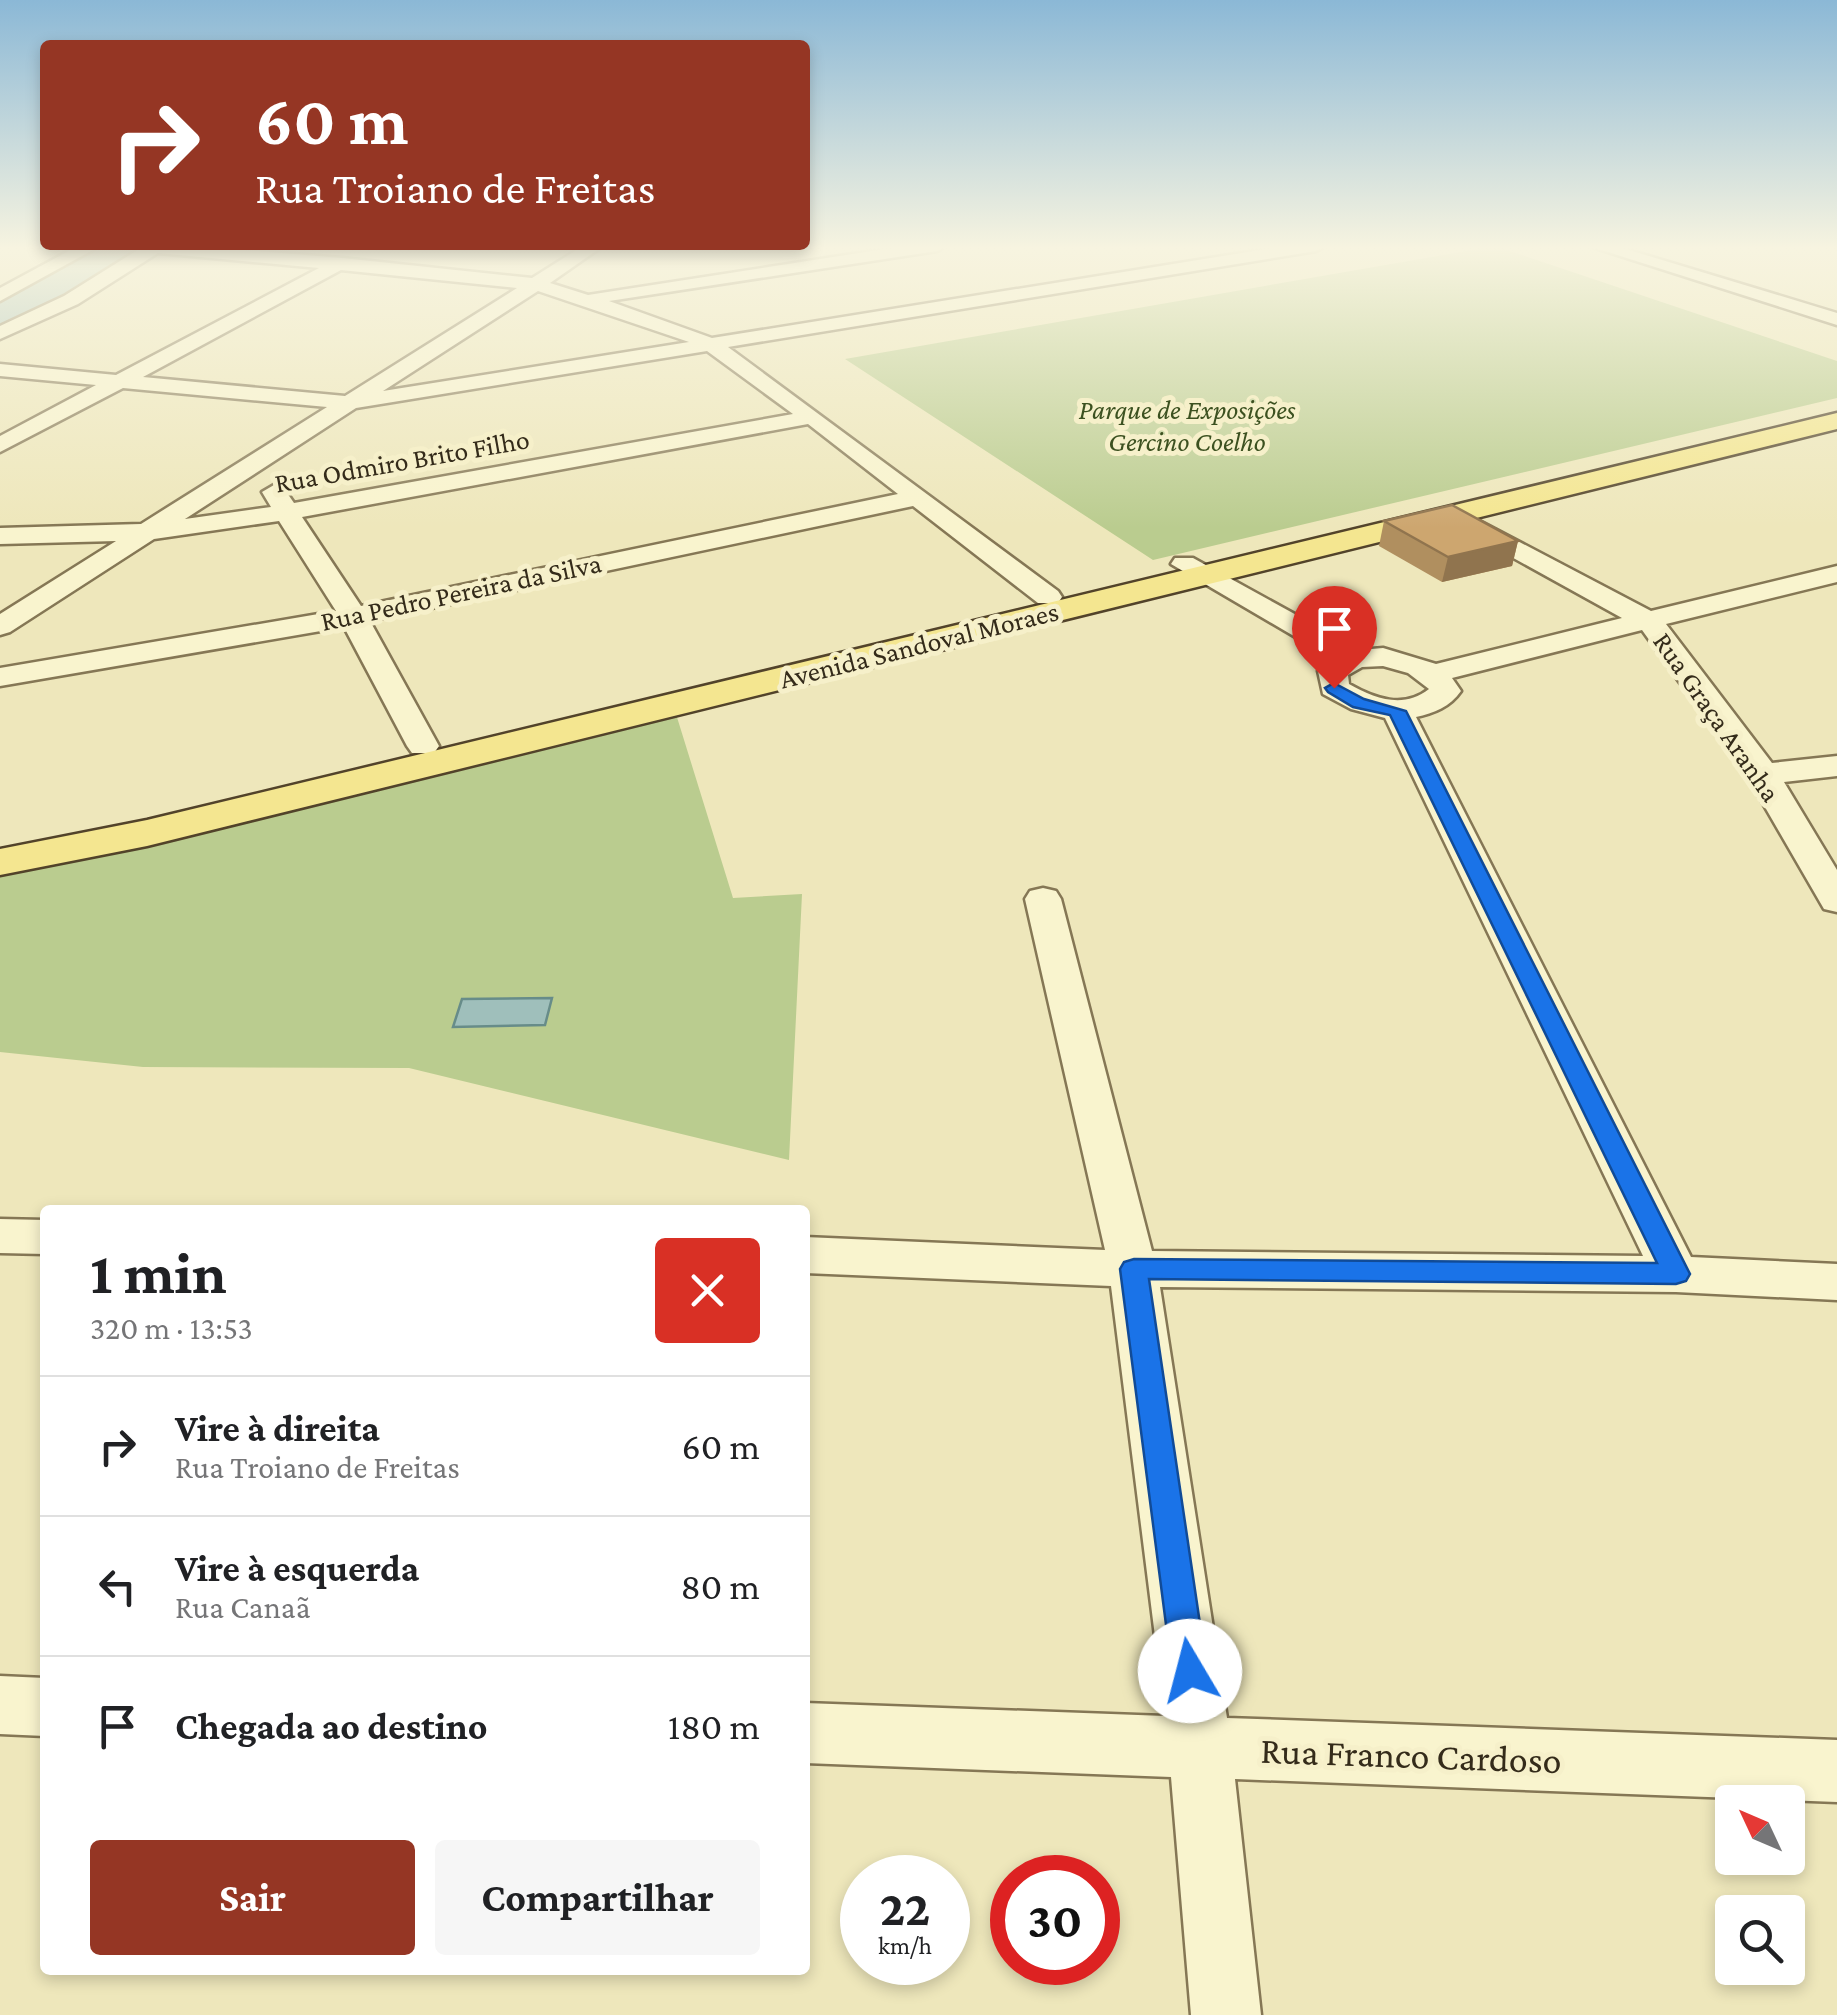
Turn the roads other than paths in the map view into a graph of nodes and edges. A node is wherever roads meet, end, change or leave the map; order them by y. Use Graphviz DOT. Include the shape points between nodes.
graph roads {
  1 [pos="195,340"];
  2 [pos="448,340"];
  3 [pos="698,340"];
  4 [pos="749,340"];
  5 [pos="713,346"];
  6 [pos="0,370"];
  7 [pos="117,381"];
  8 [pos="350,403"];
  9 [pos="1837,408"];
  10 [pos="812,418"];
  11 [pos="1837,422"];
  12 [pos="0,445"];
  13 [pos="255,464"];
  14 [pos="1514,493"];
  15 [pos="920,497"];
  16 [pos="287,512"];
  17 [pos="1454,515"];
  18 [pos="147,532"];
  19 [pos="0,536"];
  20 [pos="1194,570"];
  21 [pos="1837,574"];
  22 [pos="1048,597"];
  23 [pos="352,615"];
  24 [pos="1650,622"];
  25 [pos="0,626"];
  26 [pos="1355,659"];
  27 [pos="1434,673"];
  28 [pos="0,676"];
  29 [pos="692,690"];
  30 [pos="1397,711"];
  31 [pos="423,746"];
  32 [pos="1837,766"];
  33 [pos="1763,774"];
  34 [pos="0,841"];
  35 [pos="0,862"];
  36 [pos="1043,898"];
  37 [pos="1837,901"];
  38 [pos="0,1236"];
  39 [pos="40,1236"];
  40 [pos="810,1256"];
  41 [pos="1134,1269"];
  42 [pos="1676,1274"];
  43 [pos="1837,1282"];
  44 [pos="0,1705"];
  45 [pos="40,1707"];
  46 [pos="810,1733"];
  47 [pos="1200,1747"];
  48 [pos="1837,1771"];
  49 [pos="1226,2015"];
  1 -- 7 [label="street"];
  2 -- 8 [label="street"];
  3 -- 5 [label="street"];
  4 -- 5 [label="street"];
  5 -- 8 [label="street"];
  5 -- 10 [label="street"];
  6 -- 7 [label="street"];
  7 -- 8 [label="street"];
  7 -- 12 [label="street"];
  8 -- 13 [label="street"];
  9 -- 14 [label="main road, Avenida Sandoval Moraes"];
  10 -- 15 [label="street"];
  10 -- 16 [label="street, Rua Odmiro Brito Filho"];
  11 -- 14 [label="main road, Avenida Sandoval Moraes"];
  13 -- 16 [label="street"];
  13 -- 18 [label="street"];
  14 -- 17 [label="main road, Avenida Sandoval Moraes"];
  14 -- 20 [label="main road, Avenida Sandoval Moraes"];
  15 -- 22 [label="street"];
  15 -- 23 [label="street, Rua Pedro Pereira da Silva"];
  16 -- 18 [label="street, Rua Odmiro Brito Filho"];
  16 -- 23 [label="street"];
  17 -- 20 [label="main road, Avenida Sandoval Moraes"];
  17 -- 24 [label="street, Rua Graça Aranha"];
  18 -- 19 [label="street, Rua Odmiro Brito Filho"];
  18 -- 25 [label="street"];
  20 -- 22 [label="main road, Avenida Sandoval Moraes"];
  20 -- 26 [label="street"];
  20 -- 29 [label="main road, Avenida Sandoval Moraes"];
  21 -- 24 [label="street"];
  22 -- 29 [label="main road, Avenida Sandoval Moraes"];
  23 -- 28 [label="street, Rua Pedro Pereira da Silva"];
  23 -- 31 [label="street"];
  24 -- 27 [label="street"];
  24 -- 33 [label="street, Rua Graça Aranha"];
  26 -- 27 [label="street" via="1412,662"];
  26 -- 30 [label="street" via="1333,671 1334,688 1359,704"];
  27 -- 30 [label="street" via="1446,690 1432,706"];
  29 -- 31 [label="main road, Avenida Sandoval Moraes"];
  29 -- 35 [label="main road, Avenida Sandoval Moraes" via="147,832"];
  30 -- 42 [label="street"];
  31 -- 34 [label="main road, Avenida Sandoval Moraes"];
  32 -- 33 [label="street"];
  33 -- 37 [label="street, Rua Graça Aranha"];
  36 -- 41 [label="street"];
  38 -- 39 [label="street"];
  40 -- 41 [label="street"];
  41 -- 42 [label="street"];
  41 -- 47 [label="street"];
  42 -- 43 [label="street"];
  44 -- 45 [label="street"];
  46 -- 47 [label="street, Rua Franco Cardoso"];
  47 -- 48 [label="street, Rua Franco Cardoso"];
  47 -- 49 [label="street"];
}
